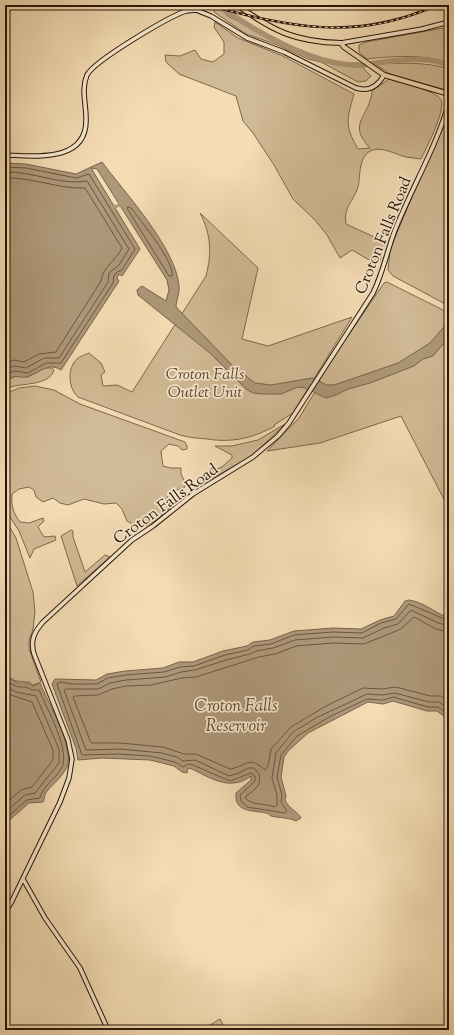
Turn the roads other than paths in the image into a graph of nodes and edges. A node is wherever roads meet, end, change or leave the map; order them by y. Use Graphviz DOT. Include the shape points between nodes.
graph roads {
  1 [pos="237,5"];
  2 [pos="449,22"];
  3 [pos="341,43"];
  4 [pos="384,75"];
  5 [pos="449,94"];
  6 [pos="449,102"];
  7 [pos="5,155"];
  8 [pos="23,879"];
  9 [pos="5,912"];
  10 [pos="108,1030"];
  1 -- 3 [label="main road" via="283,33 323,43"];
  2 -- 3 [label="street"];
  3 -- 4 [label="main road"];
  4 -- 5 [label="main road"];
  4 -- 7 [label="street" via="373,87 356,88 284,52 247,38 220,20 192,10 182,12 93,67 84,87 86,127 79,142 70,149 54,155"];
  6 -- 8 [label="street, Croton Falls Road" via="395,230 381,276 360,313 284,429 260,452 193,494 132,540 38,628 33,638 34,654 68,740 72,759 69,778 60,802"];
  8 -- 9 [label="street, Croton Falls Road"];
  8 -- 10 [label="street" via="45,918 80,968"];
}
